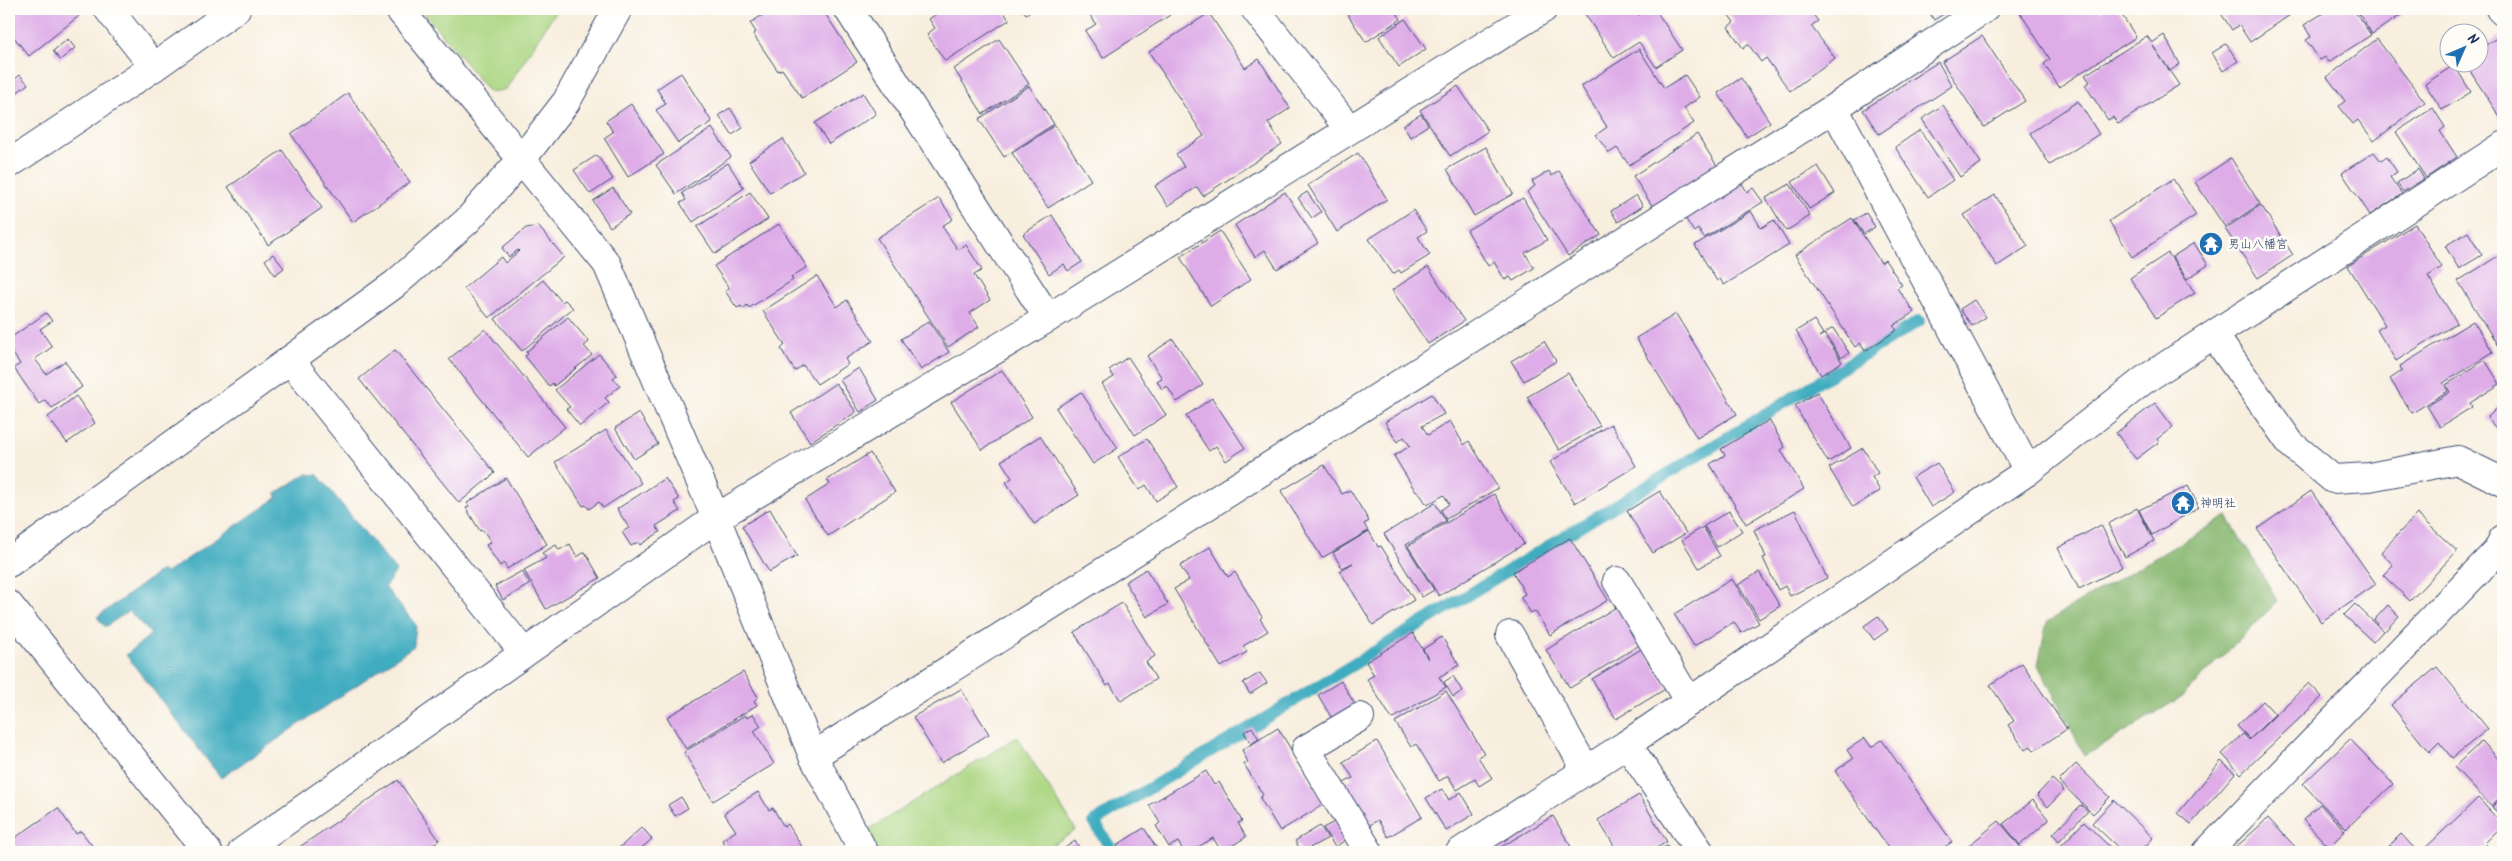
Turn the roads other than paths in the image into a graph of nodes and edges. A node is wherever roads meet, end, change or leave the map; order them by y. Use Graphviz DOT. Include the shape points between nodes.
graph roads {
  1 [pos="108,9"];
  2 [pos="236,9"];
  3 [pos="399,9"];
  4 [pos="618,9"];
  5 [pos="848,9"];
  6 [pos="1255,9"];
  7 [pos="1543,9"];
  8 [pos="1984,9"];
  9 [pos="2500,9"];
  10 [pos="2503,12"];
  11 [pos="154,67"];
  12 [pos="1834,108"];
  13 [pos="1349,129"];
  14 [pos="2503,146"];
  15 [pos="522,159"];
  16 [pos="9,164"];
  17 [pos="1048,318"];
  18 [pos="2214,335"];
  19 [pos="290,360"];
  20 [pos="2028,471"];
  21 [pos="2503,482"];
  22 [pos="716,518"];
  23 [pos="2503,539"];
  24 [pos="9,563"];
  25 [pos="1617,581"];
  26 [pos="9,605"];
  27 [pos="1510,635"];
  28 [pos="524,652"];
  29 [pos="1689,702"];
  30 [pos="1360,717"];
  31 [pos="1627,744"];
  32 [pos="813,756"];
  33 [pos="1586,770"];
  34 [pos="208,852"];
  35 [pos="242,852"];
  36 [pos="864,852"];
  37 [pos="1370,852"];
  38 [pos="1460,852"];
  39 [pos="1700,852"];
  40 [pos="2207,852"];
  1 -- 11 [label="street"];
  2 -- 11 [label="street"];
  3 -- 15 [label="street"];
  4 -- 15 [label="street" via="566,102"];
  5 -- 17 [label="street"];
  6 -- 13 [label="street"];
  7 -- 13 [label="street"];
  8 -- 12 [label="street"];
  9 -- 10 [label="street"];
  11 -- 16 [label="street"];
  12 -- 20 [label="street"];
  12 -- 32 [label="street"];
  13 -- 17 [label="street"];
  14 -- 18 [label="street"];
  15 -- 19 [label="street" via="467,220 395,284"];
  15 -- 22 [label="street" via="608,264"];
  17 -- 22 [label="street"];
  18 -- 20 [label="street" via="2144,380"];
  18 -- 21 [label="street" via="2291,444 2333,479 2369,477 2458,460"];
  19 -- 24 [label="street"];
  19 -- 28 [label="street"];
  20 -- 29 [label="street"];
  22 -- 28 [label="street"];
  22 -- 32 [label="street"];
  23 -- 40 [label="street" via="2497,550"];
  25 -- 29 [label="street"];
  26 -- 34 [label="street"];
  27 -- 33 [label="street"];
  28 -- 35 [label="street"];
  29 -- 31 [label="street"];
  30 -- 37 [label="street" via="1306,749"];
  31 -- 33 [label="street"];
  31 -- 39 [label="street"];
  32 -- 36 [label="street"];
  33 -- 38 [label="street"];
}
